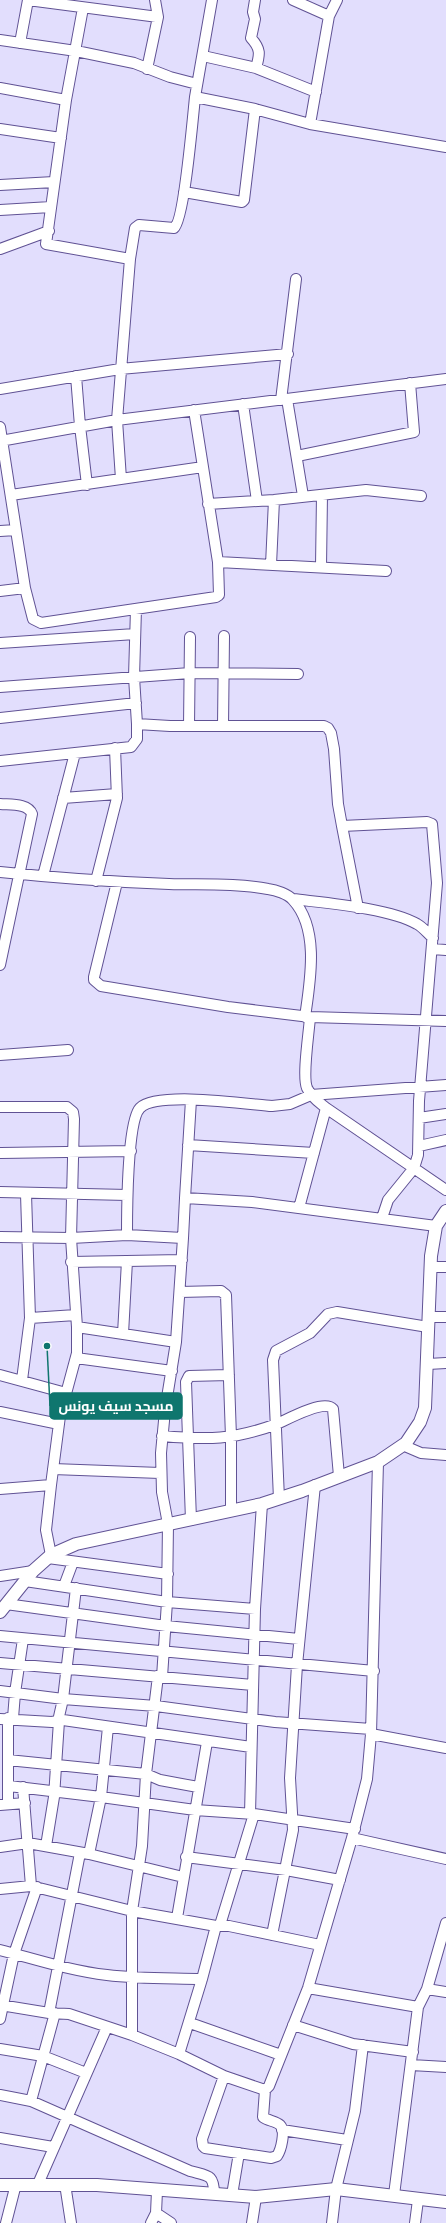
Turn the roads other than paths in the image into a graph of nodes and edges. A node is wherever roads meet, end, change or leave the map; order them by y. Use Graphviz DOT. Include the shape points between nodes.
graph roads {
  1 [pos="28,0"];
  2 [pos="155,0"];
  3 [pos="212,0"];
  4 [pos="255,0"];
  5 [pos="293,0"];
  6 [pos="337,0"];
  7 [pos="104,5"];
  8 [pos="83,8"];
  9 [pos="329,16"];
  10 [pos="158,17"];
  11 [pos="0,40"];
  12 [pos="20,43"];
  13 [pos="76,51"];
  14 [pos="203,56"];
  15 [pos="256,68"];
  16 [pos="147,69"];
  17 [pos="197,84"];
  18 [pos="0,88"];
  19 [pos="316,92"];
  20 [pos="195,97"];
  21 [pos="66,100"];
  22 [pos="255,109"];
  23 [pos="310,124"];
  24 [pos="0,129"];
  25 [pos="61,138"];
  26 [pos="446,147"];
  27 [pos="54,182"];
  28 [pos="0,185"];
  29 [pos="184,192"];
  30 [pos="51,207"];
  31 [pos="0,210"];
  32 [pos="49,231"];
  33 [pos="0,249"];
  34 [pos="130,259"];
  35 [pos="296,279"];
  36 [pos="288,354"];
  37 [pos="120,369"];
  38 [pos="76,376"];
  39 [pos="446,379"];
  40 [pos="410,383"];
  41 [pos="0,389"];
  42 [pos="284,399"];
  43 [pos="243,404"];
  44 [pos="194,410"];
  45 [pos="117,420"];
  46 [pos="80,426"];
  47 [pos="0,427"];
  48 [pos="1,441"];
  49 [pos="297,456"];
  50 [pos="203,467"];
  51 [pos="121,479"];
  52 [pos="87,484"];
  53 [pos="11,495"];
  54 [pos="322,495"];
  55 [pos="303,496"];
  56 [pos="421,496"];
  57 [pos="274,500"];
  58 [pos="257,501"];
  59 [pos="208,504"];
  60 [pos="16,530"];
  61 [pos="0,531"];
  62 [pos="218,562"];
  63 [pos="271,565"];
  64 [pos="321,567"];
  65 [pos="386,571"];
  66 [pos="25,588"];
  67 [pos="0,591"];
  68 [pos="136,609"];
  69 [pos="135,634"];
  70 [pos="224,636"];
  71 [pos="190,637"];
  72 [pos="0,643"];
  73 [pos="190,673"];
  74 [pos="224,674"];
  75 [pos="298,674"];
  76 [pos="134,677"];
  77 [pos="0,687"];
  78 [pos="136,703"];
  79 [pos="0,718"];
  80 [pos="137,724"];
  81 [pos="189,726"];
  82 [pos="223,726"];
  83 [pos="116,748"];
  84 [pos="75,753"];
  85 [pos="0,761"];
  86 [pos="117,794"];
  87 [pos="63,798"];
  88 [pos="0,804"];
  89 [pos="342,826"];
  90 [pos="0,872"];
  91 [pos="18,874"];
  92 [pos="43,876"];
  93 [pos="96,881"];
  94 [pos="116,882"];
  95 [pos="293,899"];
  96 [pos="358,908"];
  97 [pos="432,944"];
  98 [pos="446,950"];
  99 [pos="0,965"];
  100 [pos="308,1017"];
  101 [pos="426,1020"];
  102 [pos="446,1021"];
  103 [pos="68,1050"];
  104 [pos="0,1055"];
  105 [pos="446,1085"];
  106 [pos="420,1087"];
  107 [pos="311,1095"];
  108 [pos="191,1100"];
  109 [pos="0,1107"];
  110 [pos="326,1108"];
  111 [pos="446,1114"];
  112 [pos="418,1118"];
  113 [pos="446,1140"];
  114 [pos="188,1145"];
  115 [pos="419,1146"];
  116 [pos="131,1151"];
  117 [pos="1,1152"];
  118 [pos="73,1152"];
  119 [pos="314,1153"];
  120 [pos="414,1168"];
  121 [pos="446,1190"];
  122 [pos="0,1192"];
  123 [pos="26,1194"];
  124 [pos="71,1194"];
  125 [pos="127,1195"];
  126 [pos="185,1198"];
  127 [pos="299,1208"];
  128 [pos="382,1218"];
  129 [pos="442,1219"];
  130 [pos="127,1235"];
  131 [pos="0,1237"];
  132 [pos="26,1238"];
  133 [pos="71,1238"];
  134 [pos="183,1238"];
  135 [pos="127,1260"];
  136 [pos="182,1260"];
  137 [pos="71,1262"];
  138 [pos="430,1267"];
  139 [pos="446,1267"];
  140 [pos="180,1292"];
  141 [pos="76,1315"];
  142 [pos="446,1317"];
  143 [pos="30,1318"];
  144 [pos="428,1322"];
  145 [pos="77,1327"];
  146 [pos="123,1334"];
  147 [pos="176,1342"];
  148 [pos="76,1358"];
  149 [pos="446,1363"];
  150 [pos="428,1364"];
  151 [pos="172,1371"];
  152 [pos="0,1375"];
  153 [pos="229,1375"];
  154 [pos="22,1380"];
  155 [pos="66,1393"];
  156 [pos="0,1412"];
  157 [pos="59,1424"];
  158 [pos="276,1424"];
  159 [pos="162,1436"];
  160 [pos="231,1437"];
  161 [pos="187,1438"];
  162 [pos="406,1443"];
  163 [pos="446,1455"];
  164 [pos="378,1462"];
  165 [pos="53,1469"];
  166 [pos="160,1473"];
  167 [pos="339,1476"];
  168 [pos="51,1485"];
  169 [pos="315,1485"];
  170 [pos="0,1489"];
  171 [pos="279,1499"];
  172 [pos="262,1504"];
  173 [pos="231,1511"];
  174 [pos="191,1520"];
  175 [pos="168,1524"];
  176 [pos="50,1556"];
  177 [pos="73,1562"];
  178 [pos="33,1571"];
  179 [pos="168,1574"];
  180 [pos="0,1576"];
  181 [pos="25,1581"];
  182 [pos="64,1586"];
  183 [pos="76,1588"];
  184 [pos="167,1602"];
  185 [pos="3,1608"];
  186 [pos="255,1609"];
  187 [pos="73,1614"];
  188 [pos="166,1626"];
  189 [pos="255,1634"];
  190 [pos="0,1636"];
  191 [pos="23,1639"];
  192 [pos="300,1639"];
  193 [pos="68,1643"];
  194 [pos="164,1651"];
  195 [pos="255,1661"];
  196 [pos="0,1663"];
  197 [pos="297,1665"];
  198 [pos="18,1666"];
  199 [pos="65,1668"];
  200 [pos="374,1671"];
  201 [pos="160,1676"];
  202 [pos="253,1686"];
  203 [pos="0,1690"];
  204 [pos="15,1693"];
  205 [pos="63,1698"];
  206 [pos="156,1706"];
  207 [pos="7,1718"];
  208 [pos="252,1719"];
  209 [pos="59,1721"];
  210 [pos="294,1724"];
  211 [pos="108,1727"];
  212 [pos="371,1732"];
  213 [pos="152,1734"];
  214 [pos="207,1742"];
  215 [pos="251,1747"];
  216 [pos="446,1748"];
  217 [pos="8,1760"];
  218 [pos="55,1765"];
  219 [pos="105,1769"];
  220 [pos="146,1774"];
  221 [pos="9,1786"];
  222 [pos="23,1787"];
  223 [pos="198,1788"];
  224 [pos="54,1790"];
  225 [pos="101,1796"];
  226 [pos="25,1803"];
  227 [pos="146,1803"];
  228 [pos="4,1805"];
  229 [pos="195,1810"];
  230 [pos="252,1814"];
  231 [pos="293,1820"];
  232 [pos="354,1834"];
  233 [pos="28,1843"];
  234 [pos="46,1846"];
  235 [pos="0,1847"];
  236 [pos="85,1854"];
  237 [pos="186,1857"];
  238 [pos="446,1859"];
  239 [pos="239,1864"];
  240 [pos="139,1868"];
  241 [pos="286,1870"];
  242 [pos="182,1877"];
  243 [pos="340,1880"];
  244 [pos="34,1886"];
  245 [pos="0,1889"];
  246 [pos="72,1897"];
  247 [pos="132,1911"];
  248 [pos="177,1918"];
  249 [pos="446,1923"];
  250 [pos="218,1925"];
  251 [pos="272,1935"];
  252 [pos="320,1945"];
  253 [pos="0,1950"];
  254 [pos="14,1954"];
  255 [pos="57,1964"];
  256 [pos="132,1978"];
  257 [pos="202,1979"];
  258 [pos="308,1988"];
  259 [pos="428,1989"];
  260 [pos="446,1992"];
  261 [pos="1,2005"];
  262 [pos="418,2007"];
  263 [pos="52,2013"];
  264 [pos="0,2018"];
  265 [pos="190,2023"];
  266 [pos="293,2025"];
  267 [pos="107,2027"];
  268 [pos="132,2035"];
  269 [pos="363,2045"];
  270 [pos="0,2049"];
  271 [pos="412,2052"];
  272 [pos="180,2054"];
  273 [pos="281,2055"];
  274 [pos="43,2056"];
  275 [pos="411,2065"];
  276 [pos="446,2066"];
  277 [pos="86,2073"];
  278 [pos="224,2076"];
  279 [pos="265,2090"];
  280 [pos="0,2095"];
  281 [pos="31,2101"];
  282 [pos="68,2118"];
  283 [pos="282,2130"];
  284 [pos="0,2138"];
  285 [pos="347,2140"];
  286 [pos="54,2147"];
  287 [pos="239,2153"];
  288 [pos="16,2184"];
  289 [pos="38,2184"];
  290 [pos="65,2184"];
  291 [pos="0,2185"];
  292 [pos="336,2189"];
  293 [pos="157,2191"];
  294 [pos="214,2194"];
  295 [pos="232,2194"];
  296 [pos="394,2196"];
  297 [pos="256,2197"];
  298 [pos="418,2200"];
  299 [pos="446,2202"];
  300 [pos="156,2213"];
  301 [pos="6,2223"];
  302 [pos="71,2223"];
  303 [pos="151,2223"];
  304 [pos="171,2223"];
  305 [pos="252,2223"];
  306 [pos="332,2223"];
  307 [pos="415,2223"];
  1 -- 8 [label="street"];
  1 -- 12 [label="street"];
  2 -- 10 [label="street"];
  3 -- 14 [label="street"];
  4 -- 15 [label="street" via="251,38 259,46 260,52"];
  5 -- 9 [label="street"];
  6 -- 9 [label="street"];
  7 -- 8 [label="street"];
  7 -- 10 [label="street"];
  8 -- 13 [label="street"];
  9 -- 19 [label="street"];
  10 -- 16 [label="street"];
  11 -- 12 [label="street"];
  12 -- 13 [label="street"];
  13 -- 16 [label="street" via="134,63"];
  13 -- 21 [label="street"];
  14 -- 15 [label="street"];
  14 -- 17 [label="street"];
  15 -- 19 [label="street"];
  16 -- 17 [label="street"];
  17 -- 20 [label="street"];
  18 -- 21 [label="street"];
  19 -- 23 [label="street"];
  20 -- 22 [label="street"];
  20 -- 29 [label="street"];
  21 -- 25 [label="street"];
  22 -- 23 [label="street"];
  22 -- 29 [label="street" via="244,200 242,202"];
  23 -- 26 [label="street"];
  24 -- 25 [label="street"];
  25 -- 27 [label="street"];
  27 -- 28 [label="street"];
  27 -- 30 [label="street"];
  29 -- 34 [label="street" via="176,227 139,225 135,228"];
  30 -- 31 [label="street"];
  30 -- 32 [label="street"];
  32 -- 33 [label="street"];
  32 -- 34 [label="street" via="46,244"];
  34 -- 37 [label="street"];
  35 -- 36 [label="street"];
  36 -- 37 [label="street"];
  36 -- 42 [label="street"];
  37 -- 38 [label="street"];
  37 -- 45 [label="street"];
  38 -- 41 [label="street"];
  38 -- 46 [label="street"];
  39 -- 40 [label="street"];
  40 -- 42 [label="street"];
  40 -- 49 [label="street" via="414,432"];
  42 -- 43 [label="street"];
  42 -- 49 [label="street"];
  43 -- 44 [label="street"];
  43 -- 58 [label="street"];
  44 -- 45 [label="street"];
  44 -- 50 [label="street"];
  45 -- 46 [label="street"];
  45 -- 51 [label="street"];
  46 -- 48 [label="street"];
  46 -- 52 [label="street"];
  47 -- 48 [label="street"];
  48 -- 53 [label="street"];
  49 -- 55 [label="street"];
  50 -- 51 [label="street"];
  50 -- 59 [label="street"];
  51 -- 52 [label="street"];
  52 -- 53 [label="street"];
  53 -- 60 [label="street"];
  54 -- 55 [label="street"];
  54 -- 56 [label="street" via="366,490"];
  54 -- 64 [label="street"];
  55 -- 57 [label="street"];
  57 -- 58 [label="street"];
  57 -- 63 [label="street"];
  58 -- 59 [label="street"];
  59 -- 62 [label="street"];
  60 -- 61 [label="street"];
  60 -- 66 [label="street"];
  62 -- 63 [label="street"];
  62 -- 68 [label="street" via="220,588 216,597"];
  63 -- 64 [label="street"];
  64 -- 65 [label="street"];
  66 -- 67 [label="street"];
  66 -- 68 [label="street" via="33,620 41,623"];
  68 -- 69 [label="street"];
  69 -- 72 [label="street"];
  69 -- 76 [label="street"];
  70 -- 74 [label="street"];
  71 -- 73 [label="street"];
  73 -- 74 [label="street"];
  73 -- 76 [label="street"];
  73 -- 81 [label="street"];
  74 -- 75 [label="street"];
  74 -- 82 [label="street"];
  76 -- 77 [label="street"];
  76 -- 78 [label="street"];
  78 -- 79 [label="street"];
  78 -- 80 [label="street"];
  80 -- 81 [label="street"];
  80 -- 83 [label="street" via="136,743"];
  81 -- 82 [label="street"];
  82 -- 89 [label="street" via="315,725 328,728 334,749"];
  83 -- 84 [label="street"];
  83 -- 86 [label="street"];
  84 -- 85 [label="street"];
  84 -- 87 [label="street"];
  86 -- 87 [label="street"];
  86 -- 93 [label="street"];
  87 -- 92 [label="street"];
  88 -- 91 [label="street" via="23,806 32,814"];
  89 -- 96 [label="street"];
  89 -- 97 [label="street" via="427,822 432,824 437,883"];
  90 -- 91 [label="street"];
  91 -- 92 [label="street"];
  91 -- 99 [label="street"];
  92 -- 93 [label="street"];
  93 -- 94 [label="street"];
  94 -- 95 [label="street" via="269,889"];
  94 -- 100 [label="street" via="94,977 96,983 111,988 228,1007"];
  95 -- 96 [label="street"];
  95 -- 100 [label="street" via="304,920 311,950"];
  96 -- 97 [label="street" via="409,920 421,926"];
  97 -- 98 [label="street"];
  97 -- 101 [label="street"];
  100 -- 101 [label="street"];
  100 -- 107 [label="street" via="305,1076 307,1089"];
  101 -- 102 [label="street"];
  101 -- 106 [label="street"];
  103 -- 104 [label="street"];
  105 -- 106 [label="street"];
  106 -- 107 [label="street"];
  106 -- 112 [label="street"];
  107 -- 108 [label="street" via="290,1104 272,1106"];
  107 -- 110 [label="street"];
  108 -- 114 [label="street"];
  108 -- 116 [label="street" via="166,1099 140,1107 134,1119"];
  109 -- 118 [label="street" via="71,1109 74,1119"];
  110 -- 119 [label="street"];
  110 -- 120 [label="street"];
  111 -- 112 [label="street"];
  112 -- 115 [label="street"];
  113 -- 115 [label="street"];
  114 -- 119 [label="street"];
  114 -- 126 [label="street"];
  115 -- 120 [label="street"];
  116 -- 118 [label="street"];
  116 -- 125 [label="street"];
  117 -- 118 [label="street"];
  118 -- 124 [label="street"];
  119 -- 127 [label="street"];
  120 -- 121 [label="street"];
  120 -- 128 [label="street" via="388,1200"];
  122 -- 123 [label="street"];
  123 -- 124 [label="street"];
  123 -- 132 [label="street"];
  124 -- 125 [label="street"];
  124 -- 133 [label="street"];
  125 -- 130 [label="street"];
  126 -- 127 [label="street"];
  126 -- 134 [label="street"];
  127 -- 128 [label="street"];
  128 -- 129 [label="street"];
  129 -- 138 [label="street"];
  130 -- 133 [label="street"];
  130 -- 134 [label="street"];
  131 -- 132 [label="street"];
  132 -- 133 [label="street"];
  132 -- 143 [label="street"];
  133 -- 137 [label="street"];
  134 -- 136 [label="street"];
  135 -- 136 [label="street"];
  135 -- 137 [label="street"];
  135 -- 146 [label="street"];
  136 -- 140 [label="street"];
  137 -- 141 [label="street"];
  138 -- 139 [label="street"];
  138 -- 144 [label="street"];
  140 -- 147 [label="street"];
  140 -- 153 [label="street" via="221,1291 226,1295"];
  141 -- 143 [label="street"];
  141 -- 145 [label="street"];
  142 -- 144 [label="street"];
  143 -- 154 [label="street"];
  144 -- 150 [label="street"];
  144 -- 158 [label="street" via="337,1312 328,1314 310,1333 274,1353"];
  145 -- 146 [label="street"];
  145 -- 148 [label="street"];
  146 -- 147 [label="street"];
  147 -- 151 [label="street"];
  148 -- 151 [label="street"];
  148 -- 155 [label="street"];
  149 -- 150 [label="street"];
  150 -- 162 [label="street" via="425,1408 420,1422"];
  151 -- 159 [label="street"];
  152 -- 154 [label="street"];
  153 -- 160 [label="street"];
  153 -- 161 [label="street" via="194,1376 186,1379"];
  154 -- 155 [label="street"];
  155 -- 157 [label="street"];
  156 -- 157 [label="street"];
  157 -- 165 [label="street"];
  158 -- 160 [label="street"];
  158 -- 167 [label="street" via="319,1406 331,1407"];
  158 -- 171 [label="street"];
  159 -- 161 [label="street"];
  159 -- 166 [label="street"];
  160 -- 161 [label="street"];
  160 -- 173 [label="street"];
  161 -- 174 [label="street"];
  162 -- 163 [label="street" via="407,1447 421,1453"];
  162 -- 164 [label="street"];
  164 -- 167 [label="street"];
  164 -- 200 [label="street"];
  165 -- 166 [label="street"];
  165 -- 168 [label="street"];
  166 -- 175 [label="street"];
  167 -- 169 [label="street"];
  168 -- 170 [label="street"];
  168 -- 176 [label="street" via="46,1530"];
  169 -- 171 [label="street"];
  169 -- 192 [label="street"];
  171 -- 172 [label="street"];
  172 -- 173 [label="street"];
  172 -- 186 [label="street"];
  173 -- 174 [label="street"];
  174 -- 175 [label="street"];
  175 -- 176 [label="street" via="76,1544"];
  175 -- 179 [label="street"];
  176 -- 177 [label="street"];
  176 -- 178 [label="street"];
  177 -- 179 [label="street"];
  177 -- 182 [label="street"];
  178 -- 180 [label="street"];
  178 -- 181 [label="street"];
  179 -- 184 [label="street"];
  181 -- 182 [label="street"];
  181 -- 185 [label="street"];
  182 -- 183 [label="street"];
  183 -- 184 [label="street"];
  183 -- 187 [label="street"];
  184 -- 186 [label="street"];
  184 -- 188 [label="street"];
  185 -- 187 [label="street"];
  186 -- 189 [label="street"];
  187 -- 188 [label="street"];
  187 -- 193 [label="street"];
  188 -- 189 [label="street"];
  188 -- 194 [label="street"];
  189 -- 192 [label="street"];
  189 -- 195 [label="street"];
  190 -- 191 [label="street"];
  191 -- 193 [label="street"];
  191 -- 198 [label="street"];
  192 -- 197 [label="street"];
  193 -- 194 [label="street"];
  193 -- 199 [label="street"];
  194 -- 195 [label="street"];
  194 -- 201 [label="street"];
  195 -- 197 [label="street"];
  195 -- 202 [label="street"];
  196 -- 198 [label="street"];
  197 -- 200 [label="street"];
  197 -- 210 [label="street"];
  198 -- 199 [label="street"];
  198 -- 204 [label="street"];
  199 -- 201 [label="street"];
  199 -- 205 [label="street"];
  200 -- 212 [label="street"];
  201 -- 202 [label="street"];
  201 -- 206 [label="street"];
  202 -- 208 [label="street"];
  203 -- 204 [label="street"];
  204 -- 205 [label="street"];
  204 -- 207 [label="street"];
  205 -- 206 [label="street"];
  205 -- 209 [label="street"];
  206 -- 208 [label="street"];
  206 -- 213 [label="street"];
  207 -- 209 [label="street"];
  207 -- 217 [label="street"];
  208 -- 210 [label="street"];
  208 -- 215 [label="street"];
  209 -- 211 [label="street"];
  209 -- 218 [label="street"];
  210 -- 212 [label="street"];
  210 -- 231 [label="street" via="290,1778"];
  211 -- 213 [label="street"];
  211 -- 219 [label="street"];
  212 -- 216 [label="street"];
  212 -- 232 [label="street" via="367,1779"];
  213 -- 214 [label="street"];
  213 -- 220 [label="street"];
  214 -- 215 [label="street"];
  214 -- 223 [label="street"];
  215 -- 230 [label="street"];
  217 -- 218 [label="street"];
  217 -- 221 [label="street"];
  218 -- 219 [label="street"];
  218 -- 224 [label="street"];
  219 -- 220 [label="street"];
  219 -- 225 [label="street"];
  220 -- 223 [label="street" via="160,1780"];
  220 -- 227 [label="street"];
  221 -- 222 [label="street"];
  221 -- 228 [label="street"];
  222 -- 224 [label="street"];
  222 -- 226 [label="street"];
  223 -- 229 [label="street"];
  224 -- 225 [label="street"];
  224 -- 234 [label="street"];
  225 -- 227 [label="street"];
  225 -- 236 [label="street"];
  226 -- 228 [label="street"];
  226 -- 233 [label="street"];
  227 -- 229 [label="street"];
  227 -- 240 [label="street"];
  229 -- 230 [label="street"];
  229 -- 237 [label="street"];
  230 -- 231 [label="street"];
  230 -- 239 [label="street"];
  231 -- 232 [label="street"];
  231 -- 241 [label="street" via="292,1844"];
  232 -- 238 [label="street"];
  232 -- 243 [label="street"];
  233 -- 234 [label="street"];
  233 -- 235 [label="street"];
  233 -- 244 [label="street"];
  234 -- 236 [label="street"];
  236 -- 240 [label="street"];
  236 -- 246 [label="street"];
  237 -- 239 [label="street"];
  237 -- 242 [label="street"];
  239 -- 241 [label="street"];
  239 -- 250 [label="street"];
  240 -- 242 [label="street"];
  240 -- 247 [label="street"];
  241 -- 243 [label="street"];
  241 -- 251 [label="street"];
  242 -- 248 [label="street"];
  243 -- 252 [label="street"];
  244 -- 245 [label="street"];
  244 -- 246 [label="street"];
  244 -- 254 [label="street"];
  246 -- 247 [label="street"];
  246 -- 255 [label="street"];
  247 -- 248 [label="street"];
  247 -- 256 [label="street"];
  248 -- 250 [label="street"];
  249 -- 259 [label="street"];
  250 -- 251 [label="street"];
  250 -- 257 [label="street"];
  251 -- 252 [label="street"];
  252 -- 258 [label="street"];
  253 -- 254 [label="street"];
  254 -- 255 [label="street"];
  254 -- 261 [label="street"];
  255 -- 256 [label="street" via="82,1971"];
  255 -- 263 [label="street"];
  256 -- 257 [label="street"];
  256 -- 268 [label="street"];
  257 -- 265 [label="street"];
  258 -- 262 [label="street"];
  258 -- 266 [label="street"];
  259 -- 260 [label="street"];
  259 -- 262 [label="street"];
  261 -- 263 [label="street"];
  261 -- 264 [label="street"];
  262 -- 271 [label="street"];
  263 -- 267 [label="street" via="69,2014"];
  263 -- 274 [label="street"];
  265 -- 272 [label="street"];
  265 -- 273 [label="street"];
  266 -- 269 [label="street"];
  266 -- 273 [label="street"];
  267 -- 268 [label="street"];
  267 -- 277 [label="street"];
  268 -- 272 [label="street"];
  269 -- 271 [label="street"];
  269 -- 285 [label="street" via="355,2111"];
  270 -- 274 [label="street"];
  271 -- 275 [label="street"];
  272 -- 278 [label="street"];
  273 -- 279 [label="street"];
  274 -- 277 [label="street"];
  274 -- 281 [label="street"];
  275 -- 276 [label="street"];
  275 -- 296 [label="street"];
  277 -- 282 [label="street"];
  278 -- 279 [label="street"];
  278 -- 287 [label="street" via="202,2144 205,2148"];
  279 -- 283 [label="street" via="263,2117 280,2125"];
  280 -- 281 [label="street"];
  281 -- 282 [label="street"];
  282 -- 286 [label="street"];
  282 -- 294 [label="street" via="190,2171 211,2177 214,2182"];
  283 -- 285 [label="street"];
  283 -- 287 [label="street" via="279,2152 275,2157"];
  284 -- 286 [label="street"];
  285 -- 292 [label="street"];
  286 -- 289 [label="street"];
  287 -- 295 [label="street"];
  288 -- 289 [label="street"];
  288 -- 291 [label="street"];
  288 -- 301 [label="street"];
  289 -- 290 [label="street"];
  290 -- 293 [label="street"];
  290 -- 302 [label="street"];
  292 -- 296 [label="street"];
  292 -- 297 [label="street"];
  292 -- 306 [label="street"];
  293 -- 294 [label="street"];
  293 -- 300 [label="street"];
  294 -- 295 [label="street"];
  295 -- 297 [label="street"];
  296 -- 298 [label="street"];
  297 -- 305 [label="street"];
  298 -- 299 [label="street"];
  298 -- 307 [label="street"];
  300 -- 303 [label="street"];
  300 -- 304 [label="street"];
}
